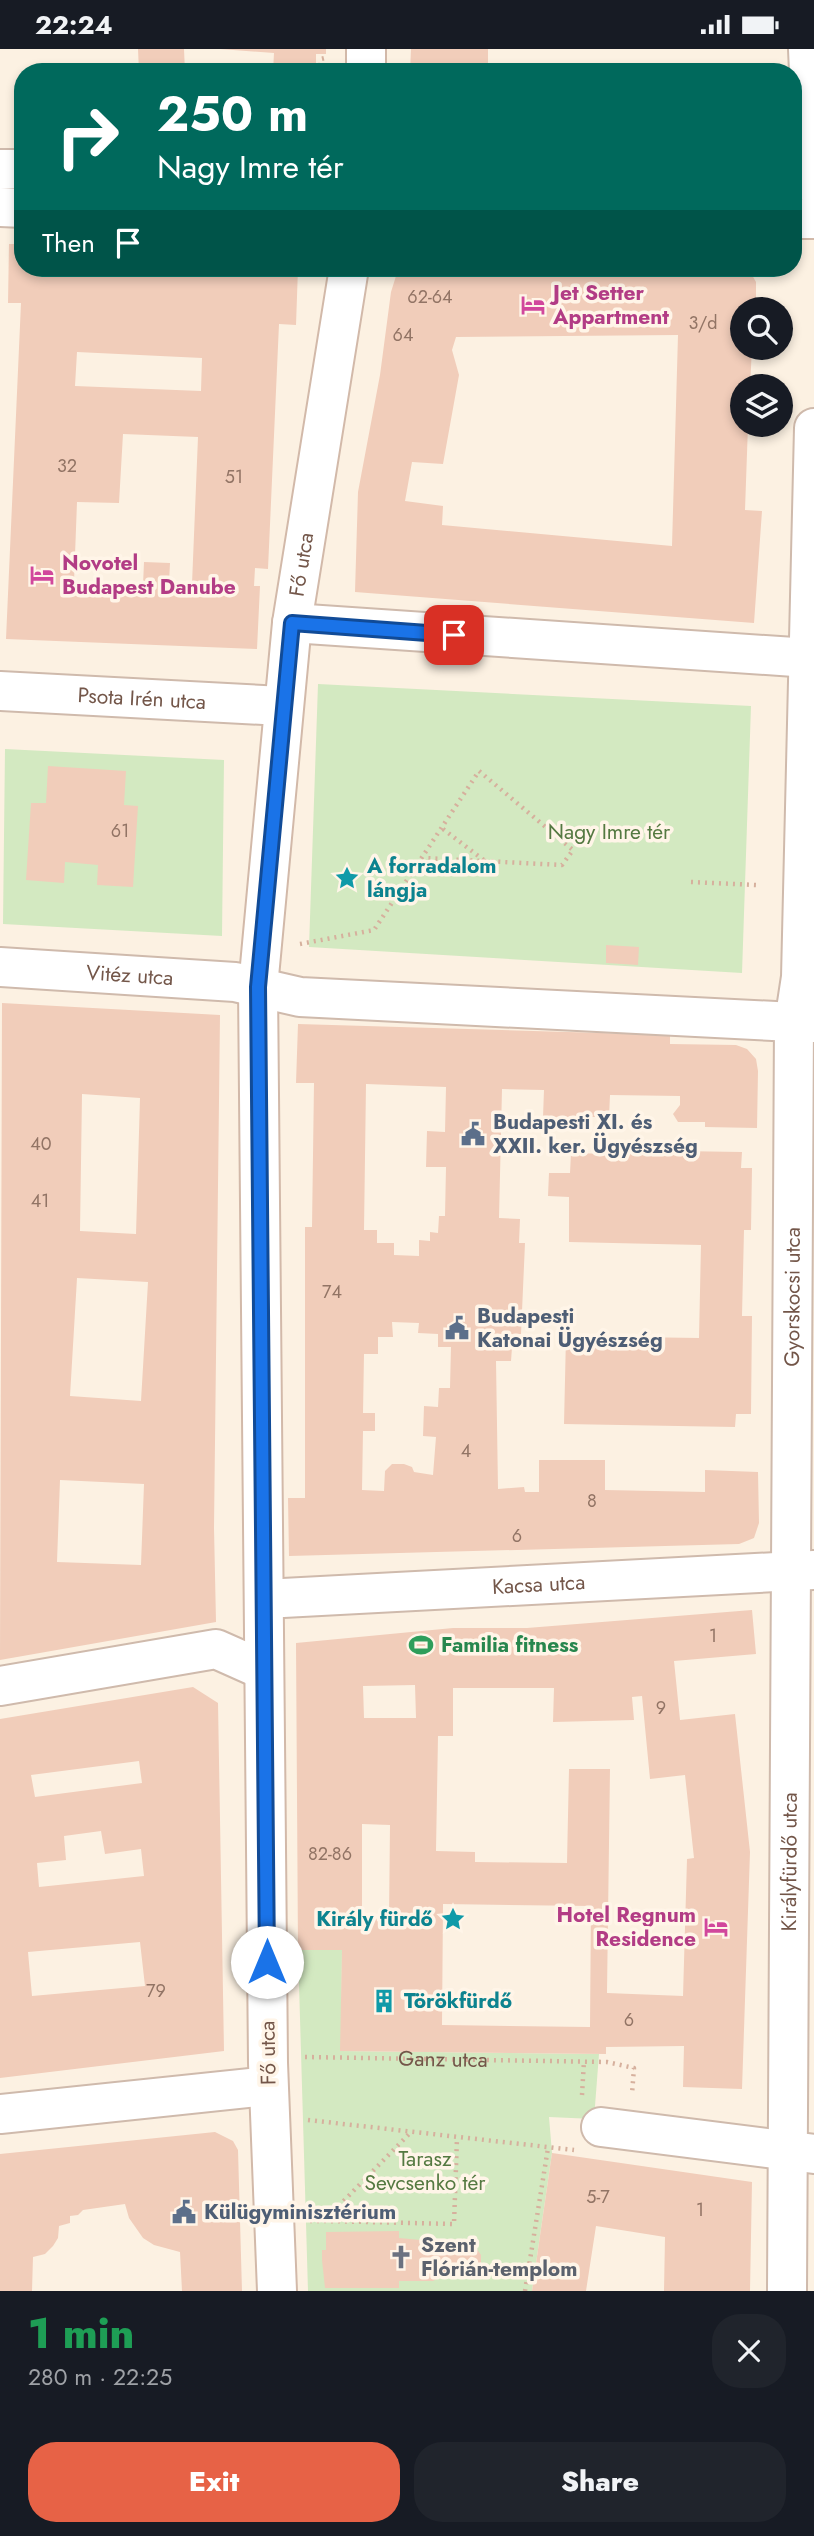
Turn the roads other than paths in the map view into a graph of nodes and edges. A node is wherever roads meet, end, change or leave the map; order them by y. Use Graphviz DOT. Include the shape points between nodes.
graph roads {
  1 [pos="808,49"];
  2 [pos="814,181"];
  3 [pos="348,277"];
  4 [pos="814,428"];
  5 [pos="292,623"];
  6 [pos="809,658"];
  7 [pos="0,691"];
  8 [pos="282,706"];
  9 [pos="0,967"];
  10 [pos="258,987"];
  11 [pos="804,1023"];
  12 [pos="803,1571"];
  13 [pos="264,1599"];
  14 [pos="263,1670"];
  15 [pos="0,1686"];
  16 [pos="268,2087"];
  17 [pos="0,2114"];
  18 [pos="589,2139"];
  19 [pos="802,2153"];
  20 [pos="277,2291"];
  21 [pos="787,2291"];
  1 -- 2 [label="street"];
  3 -- 5 [label="street, Fő utca"];
  4 -- 6 [label="street"];
  5 -- 6 [label="street"];
  5 -- 8 [label="street, Fő utca"];
  6 -- 11 [label="street" via="801,977"];
  7 -- 8 [label="street, Psota Irén utca"];
  8 -- 10 [label="street, Fő utca"];
  9 -- 10 [label="street, Vitéz utca"];
  10 -- 11 [label="street" via="300,997"];
  10 -- 13 [label="street, Fő utca"];
  11 -- 12 [label="street, Gyorskocsi utca"];
  12 -- 13 [label="street, Kacsa utca"];
  12 -- 19 [label="street, Királyfürdő utca"];
  13 -- 14 [label="street, Fő utca"];
  14 -- 15 [label="street" via="216,1649"];
  14 -- 16 [label="street, Fő utca"];
  16 -- 17 [label="street"];
  16 -- 20 [label="street, Fő utca"];
  18 -- 19 [label="street"];
  19 -- 21 [label="street, Királyfürdő utca"];
}
